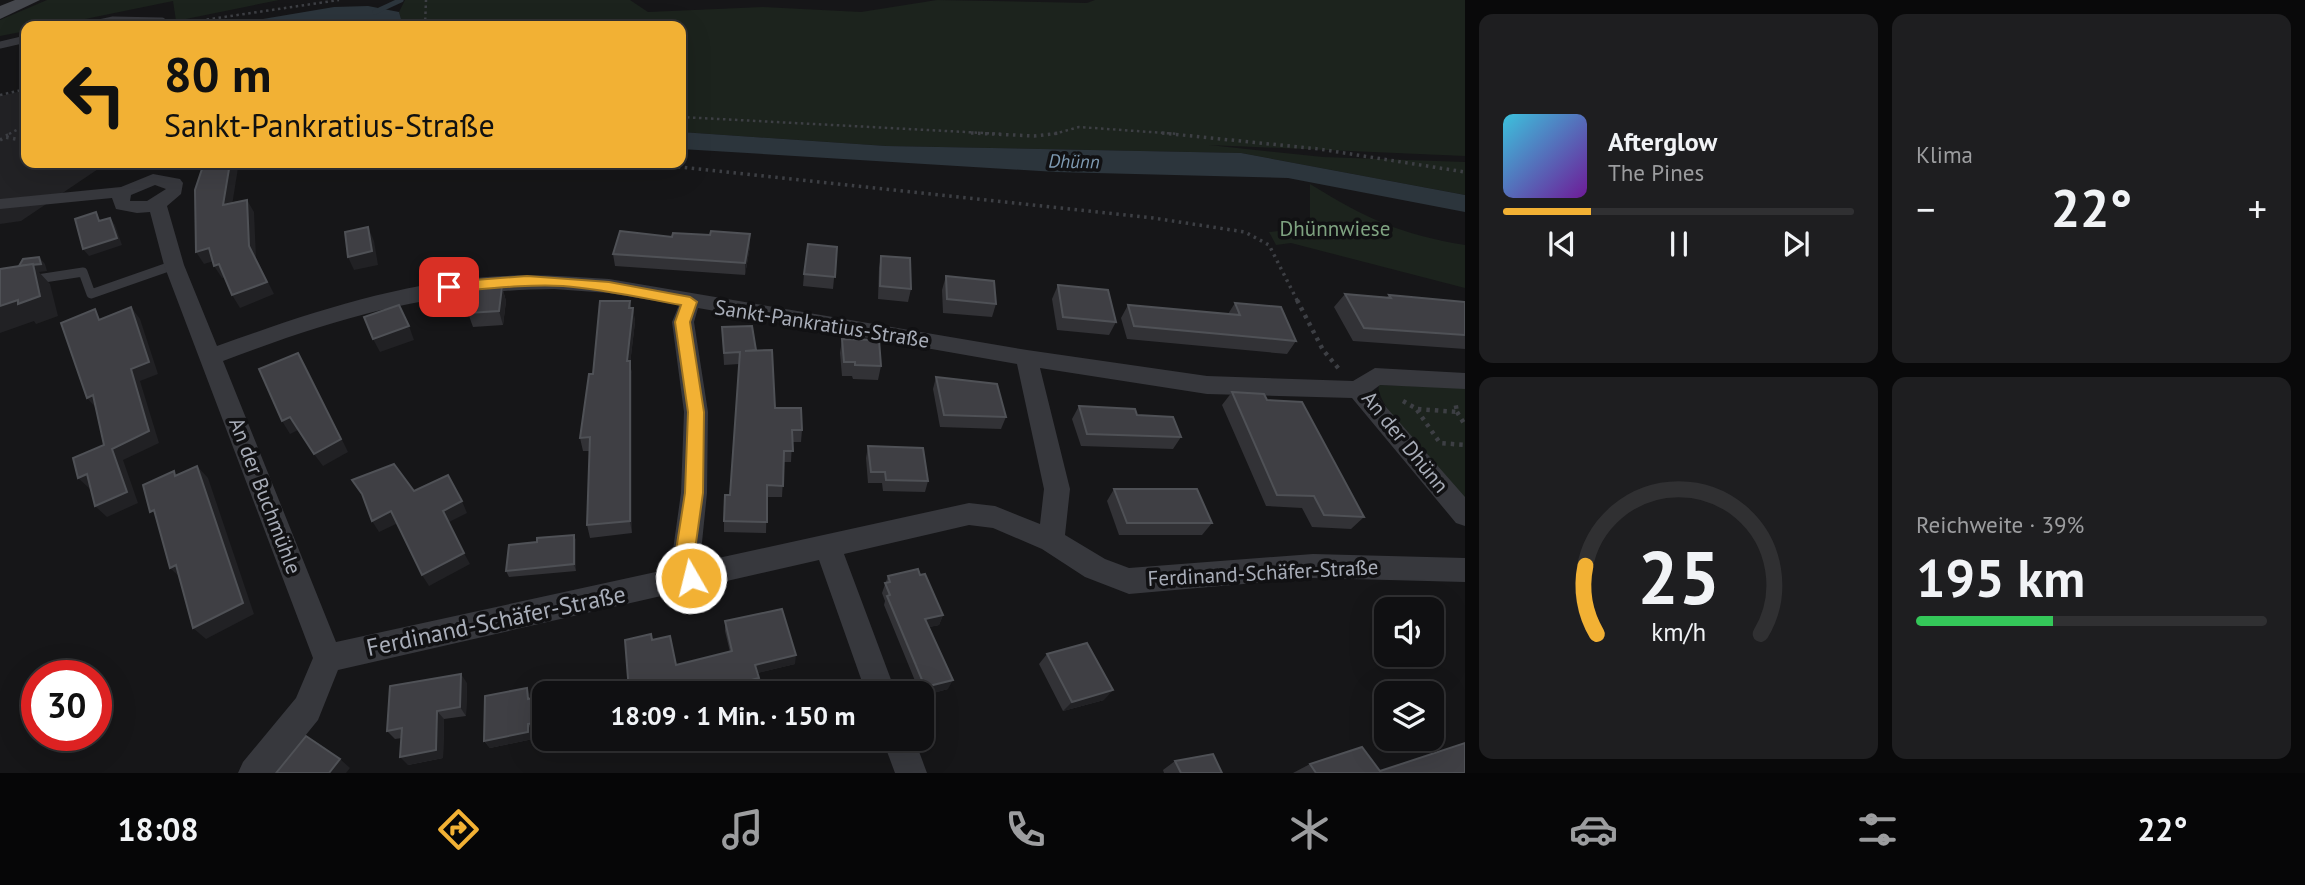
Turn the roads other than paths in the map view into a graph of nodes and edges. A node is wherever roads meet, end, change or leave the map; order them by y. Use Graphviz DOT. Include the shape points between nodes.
graph roads {
  1 [pos="31,0"];
  2 [pos="0,13"];
  3 [pos="108,21"];
  4 [pos="162,21"];
  5 [pos="21,40"];
  6 [pos="0,45"];
  7 [pos="124,192"];
  8 [pos="0,204"];
  9 [pos="156,205"];
  10 [pos="174,265"];
  11 [pos="24,281"];
  12 [pos="690,302"];
  13 [pos="211,357"];
  14 [pos="1027,358"];
  15 [pos="1465,380"];
  16 [pos="1358,390"];
  17 [pos="1465,515"];
  18 [pos="1051,541"];
  19 [pos="828,547"];
  20 [pos="1465,570"];
  21 [pos="691,578"];
  22 [pos="328,658"];
  23 [pos="877,681"];
  24 [pos="903,751"];
  25 [pos="254,773"];
  26 [pos="911,773"];
  1 -- 2 [label="main road"];
  3 -- 4 [label="lane"];
  5 -- 6 [label="lane"];
  7 -- 8 [label="street"];
  7 -- 9 [label="street" via="122,205"];
  7 -- 9 [label="street" via="153,179 174,183 169,198"];
  9 -- 10 [label="street, An der Buchmühle"];
  10 -- 11 [label="lane" via="91,295 83,272"];
  10 -- 13 [label="street, An der Buchmühle"];
  12 -- 13 [label="street, Sankt-Pankratius-Straße" via="563,282 468,285 346,309"];
  12 -- 14 [label="street, Sankt-Pankratius-Straße"];
  12 -- 21 [label="street" via="682,322 696,412 694,493 685,557"];
  13 -- 22 [label="street, An der Buchmühle"];
  14 -- 16 [label="street, Sankt-Pankratius-Straße" via="1207,385"];
  14 -- 18 [label="street" via="1057,489"];
  15 -- 16 [label="street, An der Dhünn" via="1375,376"];
  16 -- 17 [label="street, An der Dhünn"];
  18 -- 19 [label="street, Ferdinand-Schäfer-Straße" via="995,517 969,514"];
  18 -- 20 [label="street, Ferdinand-Schäfer-Straße" via="1095,568 1129,580 1313,566"];
  19 -- 21 [label="street, Ferdinand-Schäfer-Straße"];
  19 -- 23 [label="street"];
  21 -- 22 [label="street, Ferdinand-Schäfer-Straße"];
  22 -- 25 [label="street" via="307,709"];
  24 -- 26 [label="street"];
}
